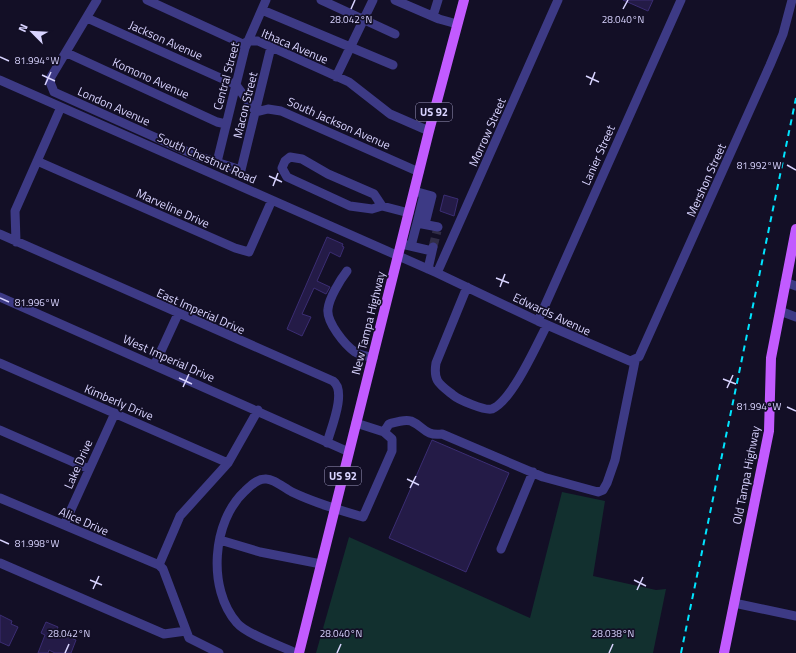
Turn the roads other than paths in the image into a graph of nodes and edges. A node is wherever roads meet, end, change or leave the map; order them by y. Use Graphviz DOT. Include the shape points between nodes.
graph roads {
  1 [pos="97,0"];
  2 [pos="147,0"];
  3 [pos="266,0"];
  4 [pos="321,0"];
  5 [pos="372,0"];
  6 [pos="395,0"];
  7 [pos="438,0"];
  8 [pos="464,0"];
  9 [pos="558,0"];
  10 [pos="681,0"];
  11 [pos="792,0"];
  12 [pos="262,10"];
  13 [pos="433,16"];
  14 [pos="87,18"];
  15 [pos="363,19"];
  16 [pos="457,24"];
  17 [pos="395,34"];
  18 [pos="248,41"];
  19 [pos="272,47"];
  20 [pos="349,47"];
  21 [pos="67,53"];
  22 [pos="393,65"];
  23 [pos="336,77"];
  24 [pos="0,80"];
  25 [pos="236,85"];
  26 [pos="61,107"];
  27 [pos="256,112"];
  28 [pos="226,124"];
  29 [pos="429,131"];
  30 [pos="37,161"];
  31 [pos="217,162"];
  32 [pos="241,170"];
  33 [pos="419,172"];
  34 [pos="419,192"];
  35 [pos="272,200"];
  36 [pos="382,206"];
  37 [pos="409,213"];
  38 [pos="421,224"];
  39 [pos="796,230"];
  40 [pos="456,232"];
  41 [pos="0,234"];
  42 [pos="16,242"];
  43 [pos="406,245"];
  44 [pos="398,257"];
  45 [pos="428,269"];
  46 [pos="347,271"];
  47 [pos="437,273"];
  48 [pos="785,282"];
  49 [pos="796,286"];
  50 [pos="467,287"];
  51 [pos="0,296"];
  52 [pos="780,310"];
  53 [pos="178,314"];
  54 [pos="796,317"];
  55 [pos="538,321"];
  56 [pos="547,325"];
  57 [pos="373,358"];
  58 [pos="632,361"];
  59 [pos="0,363"];
  60 [pos="154,364"];
  61 [pos="258,410"];
  62 [pos="114,413"];
  63 [pos="356,424"];
  64 [pos="0,430"];
  65 [pos="384,432"];
  66 [pos="327,443"];
  67 [pos="349,452"];
  68 [pos="228,462"];
  69 [pos="89,469"];
  70 [pos="533,472"];
  71 [pos="0,498"];
  72 [pos="335,510"];
  73 [pos="64,525"];
  74 [pos="220,540"];
  75 [pos="501,549"];
  76 [pos="0,563"];
  77 [pos="321,564"];
  78 [pos="159,565"];
  79 [pos="734,603"];
  80 [pos="796,616"];
  81 [pos="186,631"];
  82 [pos="219,653"];
  83 [pos="296,653"];
  84 [pos="300,653"];
  85 [pos="724,653"];
  1 -- 14 [label="street"];
  2 -- 18 [label="street, Ithaca Avenue" via="243,44"];
  3 -- 12 [label="street, Central Street"];
  4 -- 15 [label="street"];
  5 -- 15 [label="street"];
  6 -- 13 [label="street"];
  7 -- 13 [label="street"];
  8 -- 16 [label="main road, New Tampa Highway / US 92"];
  9 -- 40 [label="street, Morrow Street"];
  10 -- 55 [label="street, Lanier Street"];
  11 -- 58 [label="street, Mershon Street" via="783,34 770,65 640,357"];
  12 -- 18 [label="street, Central Street"];
  12 -- 20 [label="street"];
  13 -- 16 [label="street"];
  14 -- 21 [label="street"];
  14 -- 25 [label="street, Jackson Avenue"];
  15 -- 17 [label="street"];
  15 -- 20 [label="street"];
  16 -- 29 [label="main road, New Tampa Highway / US 92"];
  18 -- 19 [label="street, Ithaca Avenue" via="258,41"];
  18 -- 25 [label="street, Central Street"];
  19 -- 23 [label="street, Ithaca Avenue"];
  19 -- 27 [label="street, Macon Street"];
  20 -- 22 [label="street"];
  20 -- 23 [label="street"];
  21 -- 28 [label="street, Komono Avenue"];
  21 -- 31 [label="street, London Avenue" via="52,77 51,85 54,92"];
  23 -- 29 [label="street, Ithaca Avenue" via="355,86 390,114"];
  24 -- 26 [label="street, South Chestnut Road"];
  25 -- 27 [label="street"];
  25 -- 28 [label="street, Central Street"];
  26 -- 30 [label="street"];
  26 -- 35 [label="street, South Chestnut Road"];
  27 -- 32 [label="street, Macon Street"];
  27 -- 33 [label="street, South Jackson Avenue" via="268,109 281,111"];
  28 -- 31 [label="street, Central Street"];
  29 -- 33 [label="main road, New Tampa Highway / US 92"];
  30 -- 35 [label="street, Marveline Drive" via="249,252"];
  30 -- 42 [label="street" via="15,210"];
  31 -- 32 [label="street, London Avenue"];
  33 -- 34 [label="main road, New Tampa Highway / US 92"];
  34 -- 37 [label="main road, New Tampa Highway / US 92"];
  34 -- 38 [label="street"];
  35 -- 44 [label="street, South Chestnut Road"];
  36 -- 36 [label="street" via="372,209 350,206 287,177 282,168 290,157 302,159 328,174 374,194"];
  36 -- 37 [label="street"];
  37 -- 43 [label="main road, New Tampa Highway / US 92"];
  38 -- 40 [label="street"];
  38 -- 43 [label="street"];
  39 -- 48 [label="main road, Old Tampa Highway"];
  40 -- 47 [label="street, Morrow Street"];
  41 -- 42 [label="street, East Imperial Drive"];
  42 -- 53 [label="street, East Imperial Drive"];
  43 -- 44 [label="main road, New Tampa Highway / US 92"];
  43 -- 45 [label="street" via="433,249"];
  44 -- 45 [label="street, Edwards Avenue"];
  44 -- 57 [label="main road, New Tampa Highway / US 92"];
  45 -- 47 [label="street, Edwards Avenue"];
  46 -- 57 [label="street" via="339,281 328,309 330,319 343,341 356,352"];
  47 -- 50 [label="street, Edwards Avenue"];
  48 -- 49 [label="street"];
  48 -- 52 [label="main road, Old Tampa Highway"];
  50 -- 55 [label="street, Edwards Avenue"];
  50 -- 56 [label="street" via="439,355 434,374 438,383 455,397 484,408 491,409 496,406 506,397 519,377"];
  51 -- 60 [label="street, West Imperial Drive"];
  52 -- 54 [label="street"];
  52 -- 79 [label="main road, Old Tampa Highway" via="771,358 769,431"];
  53 -- 60 [label="street"];
  53 -- 66 [label="street, East Imperial Drive" via="336,383 340,393"];
  55 -- 56 [label="street, Edwards Avenue"];
  56 -- 58 [label="street, Edwards Avenue"];
  57 -- 63 [label="main road, New Tampa Highway / US 92"];
  58 -- 70 [label="street" via="615,460 603,490 598,492"];
  59 -- 62 [label="street, Kimberly Drive"];
  60 -- 61 [label="street, West Imperial Drive"];
  61 -- 66 [label="street, West Imperial Drive"];
  61 -- 68 [label="street"];
  62 -- 68 [label="street, Kimberly Drive"];
  62 -- 69 [label="street, Lake Drive"];
  63 -- 65 [label="street"];
  63 -- 67 [label="main road, New Tampa Highway / US 92"];
  64 -- 69 [label="street"];
  65 -- 70 [label="street" via="389,424 401,420 411,421 432,435 442,434"];
  65 -- 72 [label="street" via="392,439 392,451 363,517"];
  66 -- 67 [label="street, West Imperial Drive"];
  67 -- 72 [label="main road, New Tampa Highway / US 92"];
  68 -- 78 [label="street" via="182,512"];
  69 -- 73 [label="street, Lake Drive"];
  70 -- 75 [label="street"];
  71 -- 73 [label="street, Alice Drive"];
  72 -- 74 [label="street" via="292,492 267,478 260,479 234,504"];
  72 -- 77 [label="main road, New Tampa Highway / US 92"];
  73 -- 78 [label="street, Alice Drive"];
  74 -- 77 [label="street" via="260,552"];
  74 -- 83 [label="street" via="216,566 218,580 234,620 258,636"];
  76 -- 81 [label="street" via="164,634"];
  77 -- 84 [label="main road, New Tampa Highway / US 92"];
  78 -- 81 [label="street" via="163,569"];
  79 -- 80 [label="street"];
  79 -- 85 [label="main road, Old Tampa Highway"];
  81 -- 82 [label="street" via="189,638"];
}
